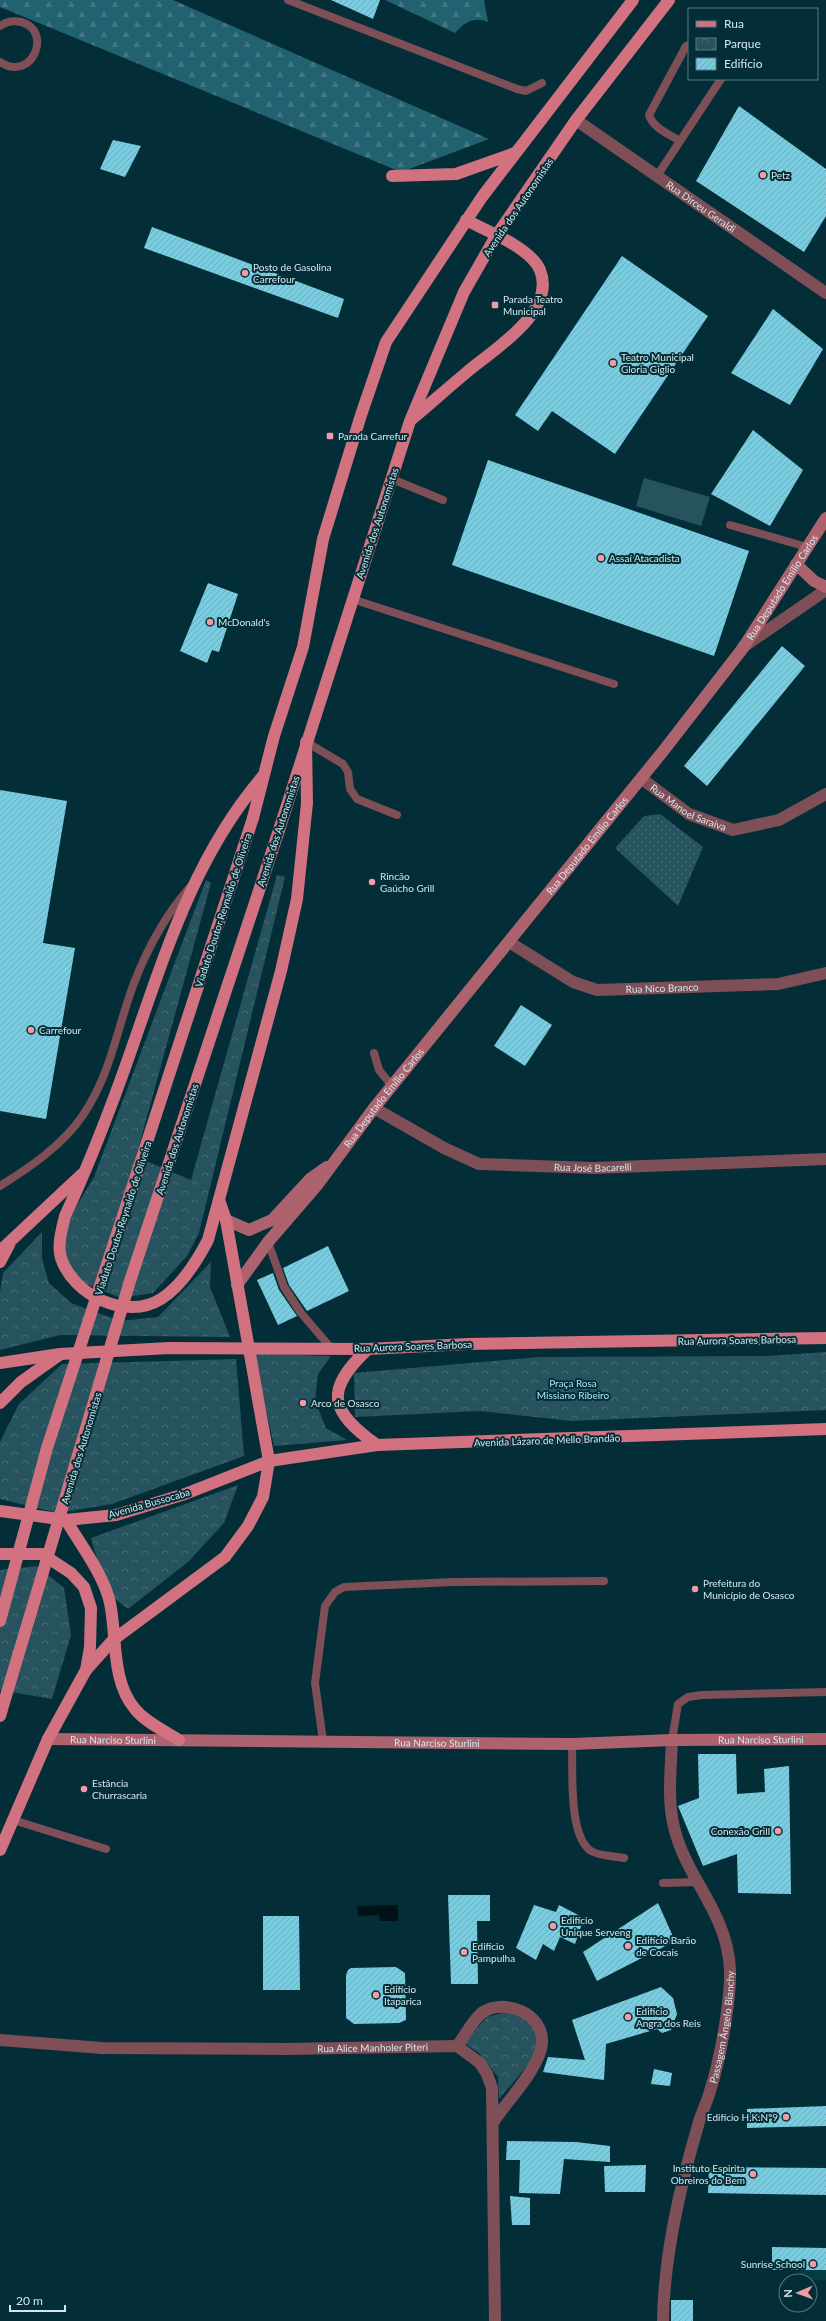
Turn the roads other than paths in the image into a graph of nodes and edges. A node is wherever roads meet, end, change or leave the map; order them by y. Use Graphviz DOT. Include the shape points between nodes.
graph roads {
  1 [pos="288,0"];
  2 [pos="633,0"];
  3 [pos="669,0"];
  4 [pos="0,26"];
  5 [pos="688,45"];
  6 [pos="0,62"];
  7 [pos="720,80"];
  8 [pos="542,83"];
  9 [pos="576,120"];
  10 [pos="680,141"];
  11 [pos="516,153"];
  12 [pos="392,176"];
  13 [pos="657,176"];
  14 [pos="466,220"];
  15 [pos="496,236"];
  16 [pos="826,293"];
  17 [pos="410,421"];
  18 [pos="392,479"];
  19 [pos="443,500"];
  20 [pos="826,518"];
  21 [pos="730,525"];
  22 [pos="807,547"];
  23 [pos="796,564"];
  24 [pos="826,588"];
  25 [pos="352,599"];
  26 [pos="742,648"];
  27 [pos="614,684"];
  28 [pos="306,742"];
  29 [pos="263,776"];
  30 [pos="642,779"];
  31 [pos="826,794"];
  32 [pos="397,815"];
  33 [pos="195,881"];
  34 [pos="509,942"];
  35 [pos="826,973"];
  36 [pos="374,1053"];
  37 [pos="392,1086"];
  38 [pos="374,1108"];
  39 [pos="826,1159"];
  40 [pos="333,1163"];
  41 [pos="85,1170"];
  42 [pos="0,1186"];
  43 [pos="219,1200"];
  44 [pos="226,1220"];
  45 [pos="12,1241"];
  46 [pos="268,1242"];
  47 [pos="0,1251"];
  48 [pos="0,1262"];
  49 [pos="237,1285"];
  50 [pos="826,1338"];
  51 [pos="248,1347"];
  52 [pos="331,1348"];
  53 [pos="368,1349"];
  54 [pos="60,1354"];
  55 [pos="0,1363"];
  56 [pos="0,1403"];
  57 [pos="826,1429"];
  58 [pos="377,1446"];
  59 [pos="269,1461"];
  60 [pos="0,1511"];
  61 [pos="66,1520"];
  62 [pos="0,1554"];
  63 [pos="604,1581"];
  64 [pos="0,1621"];
  65 [pos="113,1640"];
  66 [pos="86,1670"];
  67 [pos="826,1692"];
  68 [pos="0,1716"];
  69 [pos="48,1739"];
  70 [pos="826,1739"];
  71 [pos="180,1740"];
  72 [pos="672,1740"];
  73 [pos="322,1741"];
  74 [pos="572,1744"];
  75 [pos="13,1820"];
  76 [pos="106,1849"];
  77 [pos="0,1850"];
  78 [pos="624,1858"];
  79 [pos="698,1882"];
  80 [pos="663,1883"];
  81 [pos="0,2040"];
  82 [pos="457,2046"];
  83 [pos="494,2121"];
  84 [pos="495,2321"];
  85 [pos="663,2321"];
  1 -- 8 [label="lane" via="517,90 526,91"];
  2 -- 11 [label="main road"];
  3 -- 9 [label="main road, Avenida dos Autonomistas"];
  4 -- 6 [label="lane" via="14,20 23,22 36,35 38,44 31,60 23,66 14,67"];
  5 -- 10 [label="lane" via="649,115 651,121 659,128"];
  7 -- 10 [label="lane"];
  9 -- 13 [label="street, Rua Dirceu Geraldi"];
  9 -- 15 [label="main road, Avenida dos Autonomistas"];
  10 -- 13 [label="lane"];
  11 -- 12 [label="main road" via="456,174"];
  11 -- 14 [label="main road"];
  13 -- 16 [label="street, Rua Dirceu Geraldi"];
  14 -- 15 [label="main road"];
  14 -- 29 [label="main road" via="386,342 323,539 304,647"];
  15 -- 17 [label="main road, Avenida dos Autonomistas" via="464,292"];
  15 -- 17 [label="main road" via="522,248 540,270 542,284 539,302 514,335"];
  17 -- 18 [label="main road, Avenida dos Autonomistas"];
  18 -- 19 [label="lane"];
  18 -- 25 [label="main road, Avenida dos Autonomistas"];
  20 -- 22 [label="street, Rua Deputado Emílio Carlos"];
  21 -- 22 [label="lane"];
  22 -- 23 [label="street, Rua Deputado Emílio Carlos"];
  23 -- 24 [label="street" via="814,581"];
  23 -- 26 [label="street, Rua Deputado Emílio Carlos"];
  24 -- 26 [label="street"];
  25 -- 27 [label="lane"];
  25 -- 28 [label="main road, Avenida dos Autonomistas"];
  26 -- 30 [label="street, Rua Deputado Emílio Carlos"];
  28 -- 32 [label="lane" via="343,764 348,772 350,789 358,799"];
  28 -- 43 [label="main road" via="307,803 297,899 281,971"];
  28 -- 68 [label="main road, Avenida dos Autonomistas, bridge" via="130,1281"];
  29 -- 33 [label="main road" via="240,803"];
  29 -- 64 [label="main road, Viaduto Doutor Reynaldo de Oliveira, bridge" via="253,818 47,1448"];
  30 -- 31 [label="street, Rua Manoel Saraiva" via="689,814 733,830 779,820"];
  30 -- 34 [label="street, Rua Deputado Emílio Carlos"];
  33 -- 41 [label="main road"];
  33 -- 42 [label="lane" via="165,917 150,944 134,983 117,1042 101,1084 82,1116 55,1145 25,1170"];
  34 -- 35 [label="street, Rua Nico Branco" via="573,982 598,990 778,984"];
  34 -- 37 [label="street, Rua Deputado Emílio Carlos"];
  36 -- 37 [label="lane" via="379,1070"];
  37 -- 38 [label="street, Rua Deputado Emílio Carlos"];
  38 -- 39 [label="street, Rua José Bacarelli" via="444,1148 479,1164 593,1168"];
  38 -- 40 [label="street, Rua Deputado Emílio Carlos"];
  40 -- 44 [label="street, Rua Deputado Emílio Carlos" via="310,1179 272,1220 249,1230"];
  40 -- 46 [label="street, Rua Deputado Emílio Carlos"];
  41 -- 43 [label="main road" via="65,1216 60,1237 60,1257 68,1275 85,1292 116,1306 139,1306 160,1300 174,1289 196,1261 208,1240"];
  41 -- 45 [label="main road"];
  43 -- 44 [label="main road"];
  44 -- 49 [label="main road"];
  45 -- 47 [label="main road"];
  45 -- 48 [label="main road"];
  46 -- 49 [label="street, Rua Deputado Emílio Carlos"];
  46 -- 52 [label="lane" via="284,1288 301,1313"];
  49 -- 51 [label="main road"];
  50 -- 53 [label="main road, Rua Aurora Soares Barbosa" via="476,1344"];
  51 -- 52 [label="main road, Rua Aurora Soares Barbosa"];
  51 -- 54 [label="main road, Rua Aurora Soares Barbosa"];
  51 -- 59 [label="main road"];
  52 -- 53 [label="main road, Rua Aurora Soares Barbosa"];
  53 -- 58 [label="main road" via="349,1367 340,1382 338,1399 343,1415"];
  54 -- 55 [label="main road, Rua Aurora Soares Barbosa"];
  54 -- 56 [label="main road" via="21,1382"];
  57 -- 58 [label="main road, Avenida Lázaro de Mello Brandão"];
  58 -- 59 [label="main road, Avenida Lázaro de Mello Brandão"];
  59 -- 61 [label="main road, Avenida Bussocaba" via="185,1494 116,1515"];
  59 -- 65 [label="main road" via="263,1497 248,1526 225,1557"];
  60 -- 61 [label="main road, Avenida Bussocaba"];
  61 -- 65 [label="main road" via="102,1582 110,1602"];
  62 -- 66 [label="main road" via="42,1554 70,1573 84,1587 91,1608 90,1647"];
  63 -- 73 [label="lane" via="445,1582 344,1587 335,1592 325,1606 315,1683"];
  65 -- 66 [label="main road"];
  65 -- 71 [label="main road" via="119,1670 127,1695 135,1709"];
  66 -- 69 [label="main road"];
  67 -- 72 [label="lane" via="688,1697 678,1704"];
  69 -- 71 [label="street, Rua Narciso Sturlini"];
  69 -- 75 [label="main road"];
  70 -- 72 [label="street, Rua Narciso Sturlini"];
  71 -- 73 [label="street, Rua Narciso Sturlini"];
  72 -- 74 [label="street, Rua Narciso Sturlini"];
  72 -- 79 [label="street, Passagem Ângelo Bianchy" via="670,1799 674,1828 685,1858"];
  73 -- 74 [label="street, Rua Narciso Sturlini"];
  74 -- 78 [label="lane" via="576,1828 583,1843 592,1851"];
  75 -- 76 [label="lane"];
  75 -- 77 [label="main road"];
  79 -- 80 [label="lane"];
  79 -- 85 [label="street, Passagem Ângelo Bianchy" via="726,1938 730,1970 726,2010 711,2090 697,2129 675,2218 668,2257"];
  81 -- 82 [label="street, Rua Alice Manholer Piteri" via="102,2048 287,2049"];
  82 -- 83 [label="street" via="480,2064 487,2074 492,2088"];
  82 -- 83 [label="street" via="483,2012 493,2008 507,2006 525,2012 538,2027 542,2043 537,2061"];
  83 -- 84 [label="street"];
}
